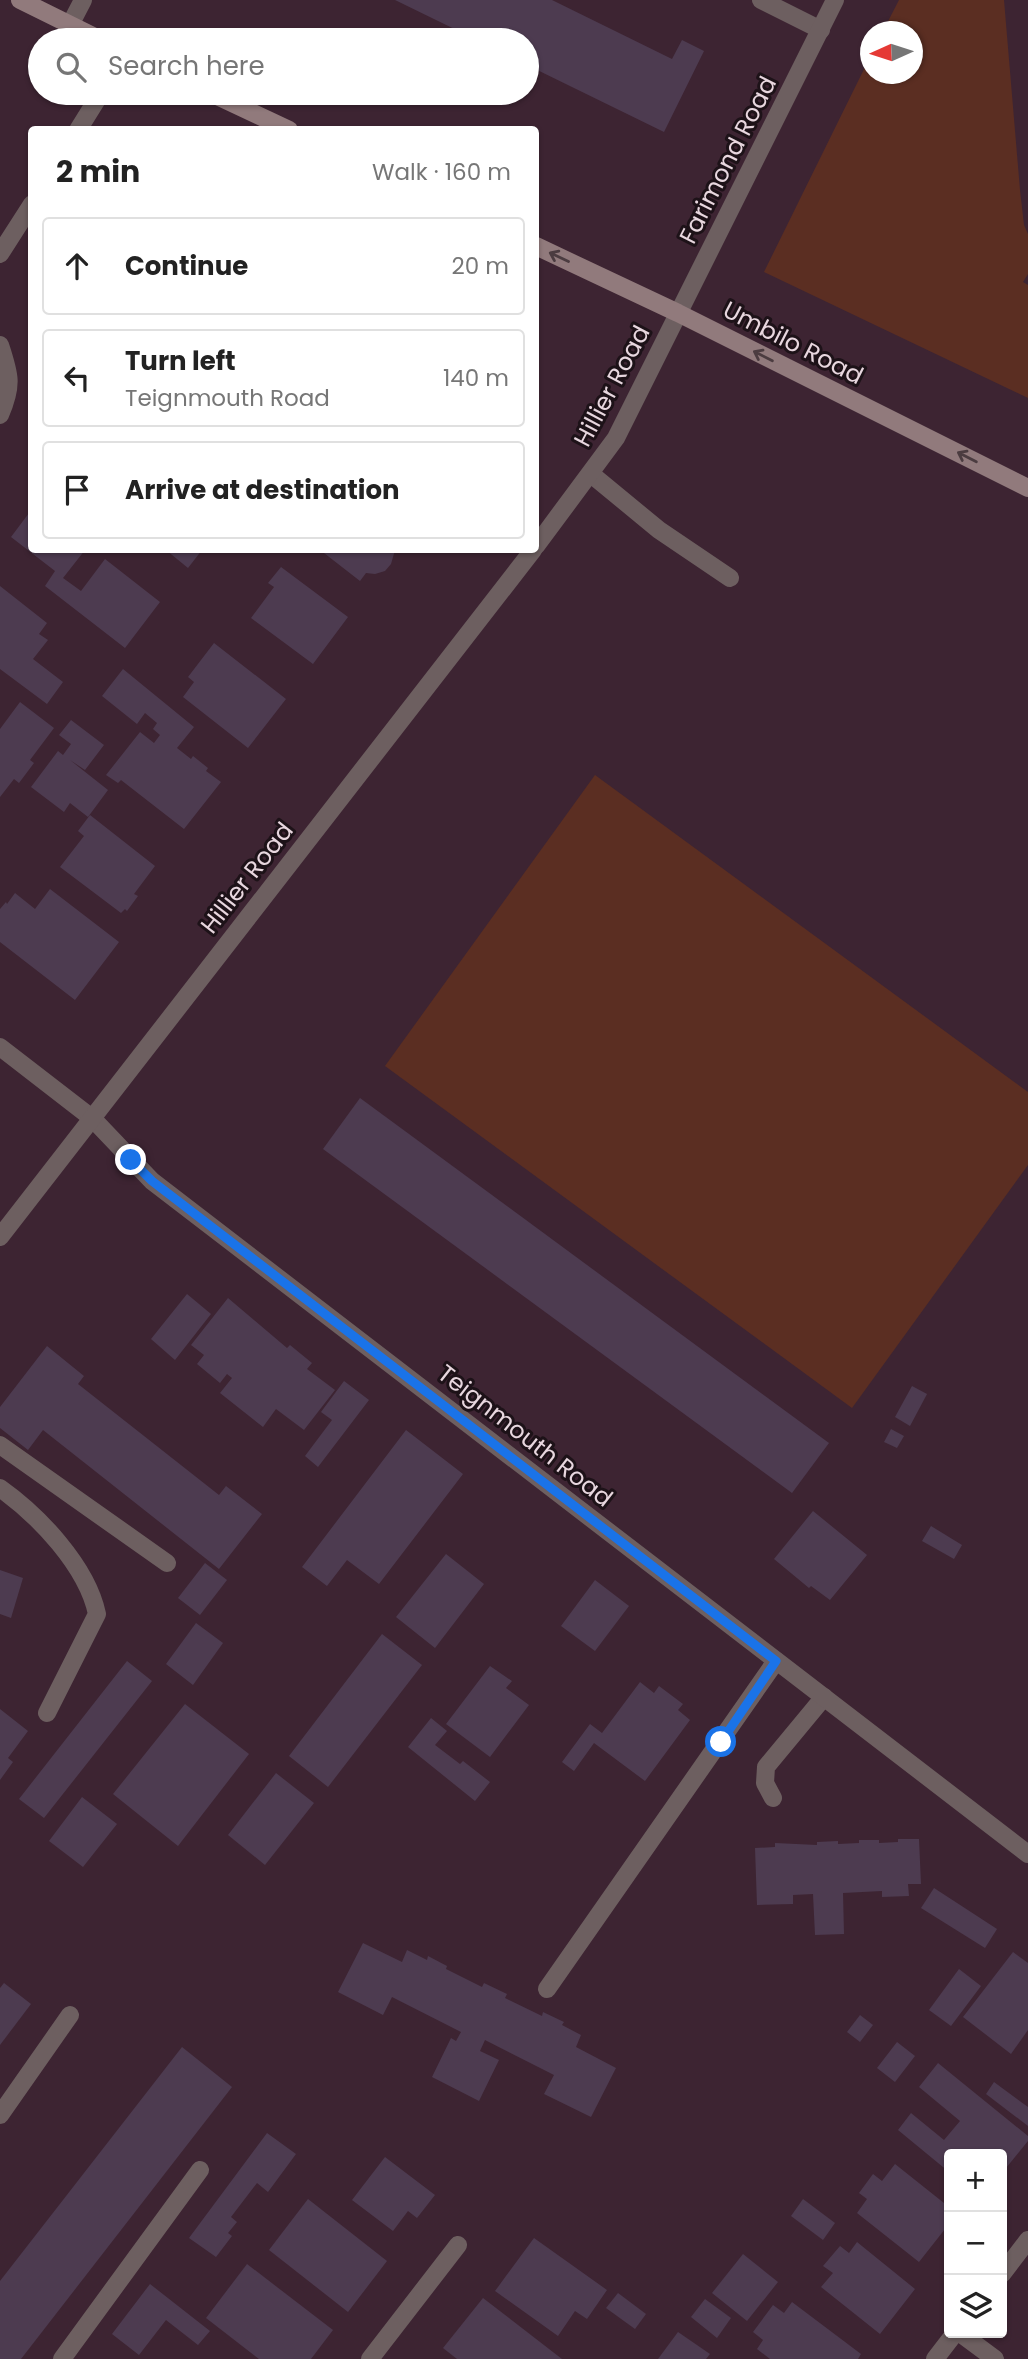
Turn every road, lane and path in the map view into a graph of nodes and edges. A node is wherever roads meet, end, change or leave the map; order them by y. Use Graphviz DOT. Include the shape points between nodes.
graph roads {
  1 [pos="20,0"];
  2 [pos="83,0"];
  3 [pos="761,0"];
  4 [pos="835,0"];
  5 [pos="70,25"];
  6 [pos="76,28"];
  7 [pos="821,30"];
  8 [pos="94,105"];
  9 [pos="236,105"];
  10 [pos="80,126"];
  11 [pos="281,126"];
  12 [pos="28,209"];
  13 [pos="3,242"];
  14 [pos="539,247"];
  15 [pos="678,313"];
  16 [pos="0,345"];
  17 [pos="0,415"];
  18 [pos="591,474"];
  19 [pos="1028,488"];
  20 [pos="539,542"];
  21 [pos="530,553"];
  22 [pos="730,578"];
  23 [pos="0,1047"];
  24 [pos="92,1118"];
  25 [pos="0,1237"];
  26 [pos="0,1445"];
  27 [pos="0,1488"];
  28 [pos="167,1563"];
  29 [pos="776,1661"];
  30 [pos="824,1697"];
  31 [pos="47,1713"];
  32 [pos="773,1798"];
  33 [pos="1028,1854"];
  34 [pos="547,1989"];
  35 [pos="70,2015"];
  36 [pos="0,2115"];
  37 [pos="200,2170"];
  38 [pos="1028,2240"];
  39 [pos="458,2245"];
  40 [pos="1007,2267"];
  41 [pos="954,2338"];
  42 [pos="965,2338"];
  43 [pos="62,2359"];
  44 [pos="370,2359"];
  45 [pos="935,2359"];
  46 [pos="995,2359"];
  1 -- 5 [label="main road"];
  2 -- 5 [label="street"];
  3 -- 7 [label="street"];
  4 -- 7 [label="street, Farimond Road"];
  5 -- 6 [label="main road"];
  7 -- 15 [label="street, Farimond Road"];
  8 -- 10 [label="street"];
  9 -- 11 [label="main road"];
  12 -- 13 [label="street"];
  15 -- 14 [label="main road, Umbilo Road, one-way"];
  15 -- 18 [label="street, Hillier Road" via="616,438"];
  19 -- 15 [label="main road, Umbilo Road, one-way"];
  16 -- 17 [label="street" via="10,377"];
  18 -- 20 [label="street, Hillier Road"];
  18 -- 22 [label="street" via="659,530"];
  21 -- 24 [label="street, Hillier Road"];
  23 -- 24 [label="street, Teignmouth Road"];
  24 -- 25 [label="street, Hillier Road"];
  24 -- 29 [label="street, Teignmouth Road" via="152,1181"];
  26 -- 28 [label="street"];
  27 -- 31 [label="street" via="27,1507 78,1568 97,1614"];
  29 -- 30 [label="street, Teignmouth Road"];
  29 -- 34 [label="street"];
  30 -- 32 [label="street" via="766,1767 765,1783"];
  30 -- 33 [label="street, Teignmouth Road"];
  35 -- 36 [label="street"];
  37 -- 43 [label="street"];
  38 -- 40 [label="street"];
  39 -- 44 [label="street"];
  41 -- 45 [label="street"];
  42 -- 46 [label="street"];
}
